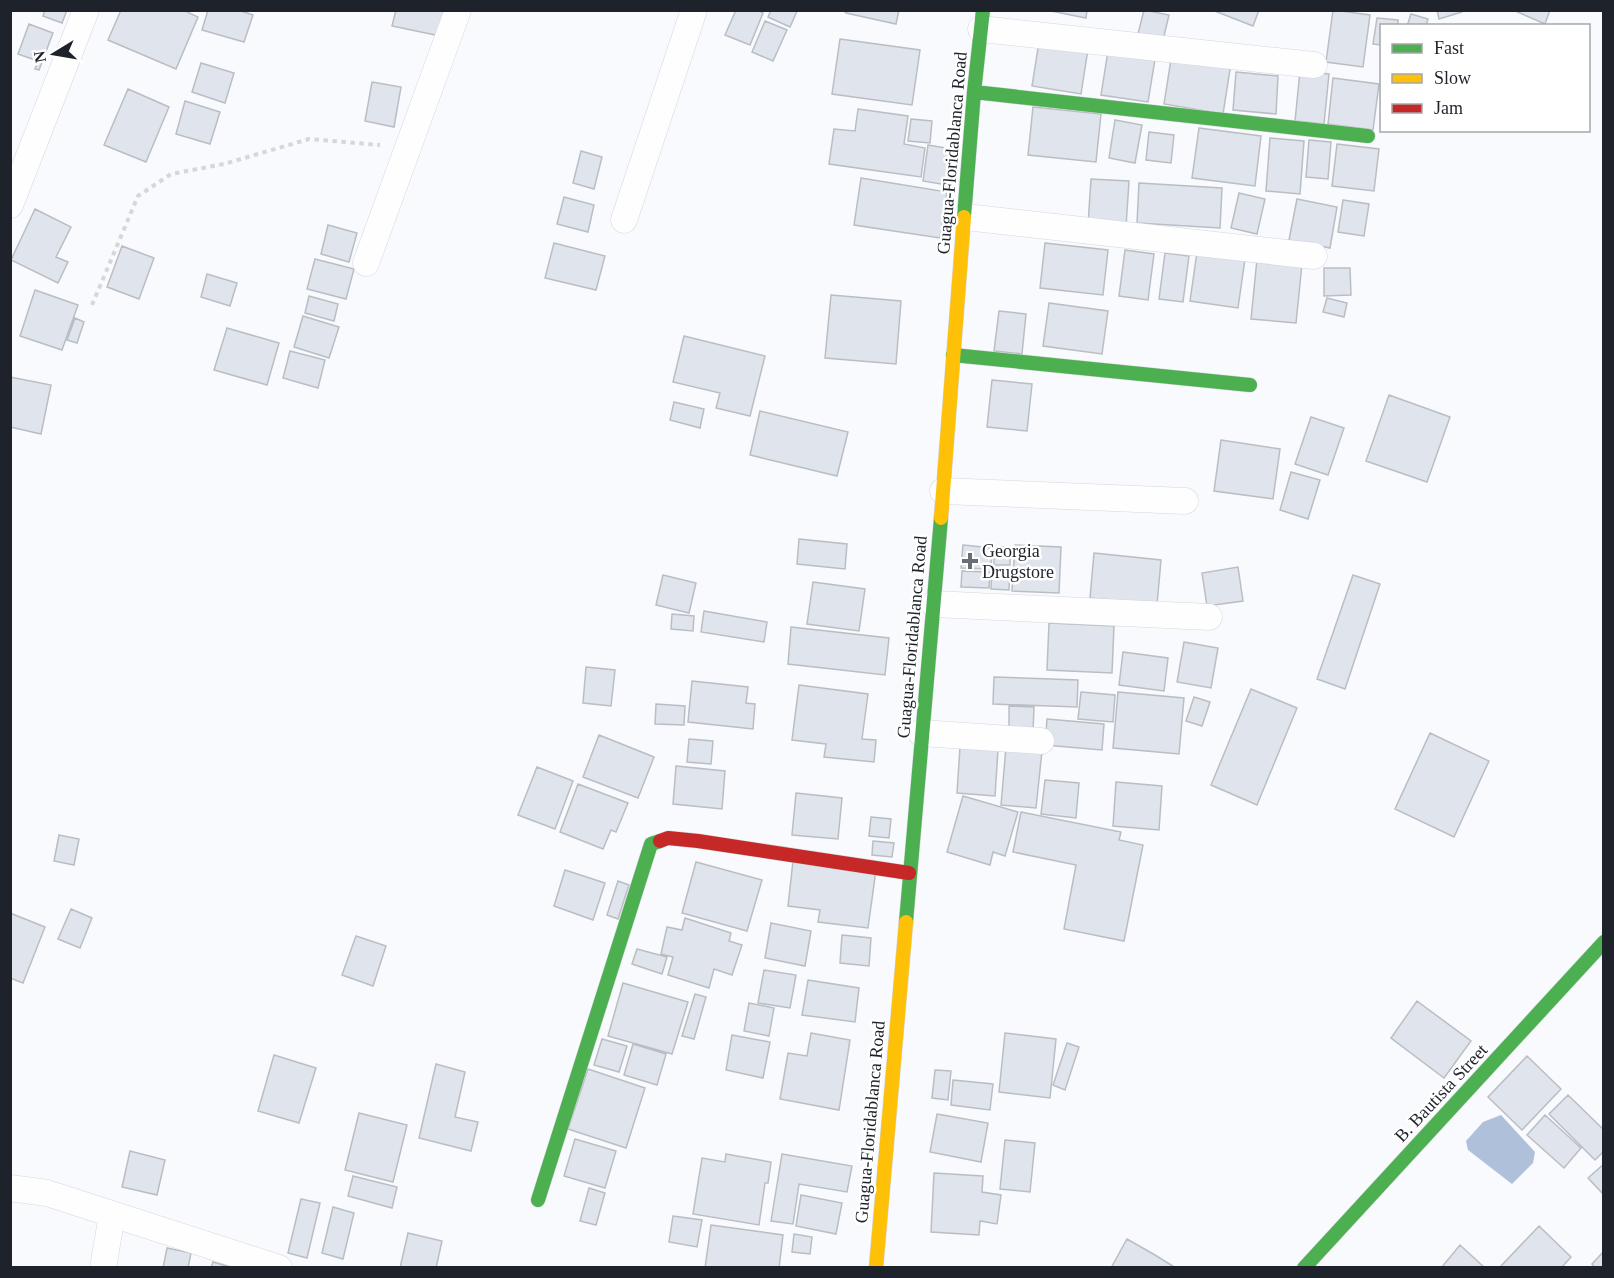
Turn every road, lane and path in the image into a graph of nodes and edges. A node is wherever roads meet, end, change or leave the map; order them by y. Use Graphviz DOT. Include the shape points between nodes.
graph roads {
  1 [pos="86,10"];
  2 [pos="458,10"];
  3 [pos="694,10"];
  4 [pos="982,20"];
  5 [pos="1314,65"];
  6 [pos="974,92"];
  7 [pos="1368,136"];
  8 [pos="408,147"];
  9 [pos="10,205"];
  10 [pos="966,217"];
  11 [pos="624,220"];
  12 [pos="1314,256"];
  13 [pos="366,263"];
  14 [pos="92,305"];
  15 [pos="953,355"];
  16 [pos="1250,385"];
  17 [pos="943,491"];
  18 [pos="1185,501"];
  19 [pos="934,603"];
  20 [pos="1209,617"];
  21 [pos="921,733"];
  22 [pos="1041,741"];
  23 [pos="909,873"];
  24 [pos="1600,954"];
  25 [pos="10,1188"];
  26 [pos="538,1200"];
  27 [pos="112,1215"];
  28 [pos="103,1268"];
  29 [pos="279,1268"];
  30 [pos="876,1268"];
  31 [pos="1304,1268"];
  1 -- 9 [label="street"];
  2 -- 8 [label="street"];
  3 -- 11 [label="street"];
  4 -- 5 [label="street"];
  4 -- 6 [label="street, Guagua-Floridablanca Road"];
  6 -- 7 [label="street"];
  6 -- 10 [label="street, Guagua-Floridablanca Road"];
  8 -- 13 [label="street"];
  8 -- 14 [label="path" via="309,139 224,164 171,174 138,196"];
  10 -- 12 [label="street"];
  10 -- 15 [label="street, Guagua-Floridablanca Road"];
  15 -- 16 [label="street"];
  15 -- 17 [label="street, Guagua-Floridablanca Road"];
  17 -- 18 [label="street"];
  17 -- 19 [label="street, Guagua-Floridablanca Road"];
  19 -- 20 [label="street"];
  19 -- 21 [label="street, Guagua-Floridablanca Road"];
  21 -- 22 [label="street"];
  21 -- 23 [label="street, Guagua-Floridablanca Road"];
  23 -- 26 [label="street" via="698,841 668,838 651,844"];
  23 -- 30 [label="street, Guagua-Floridablanca Road"];
  24 -- 31 [label="street, B. Bautista Street"];
  25 -- 27 [label="street" via="47,1193"];
  27 -- 28 [label="street"];
  27 -- 29 [label="street"];
}
